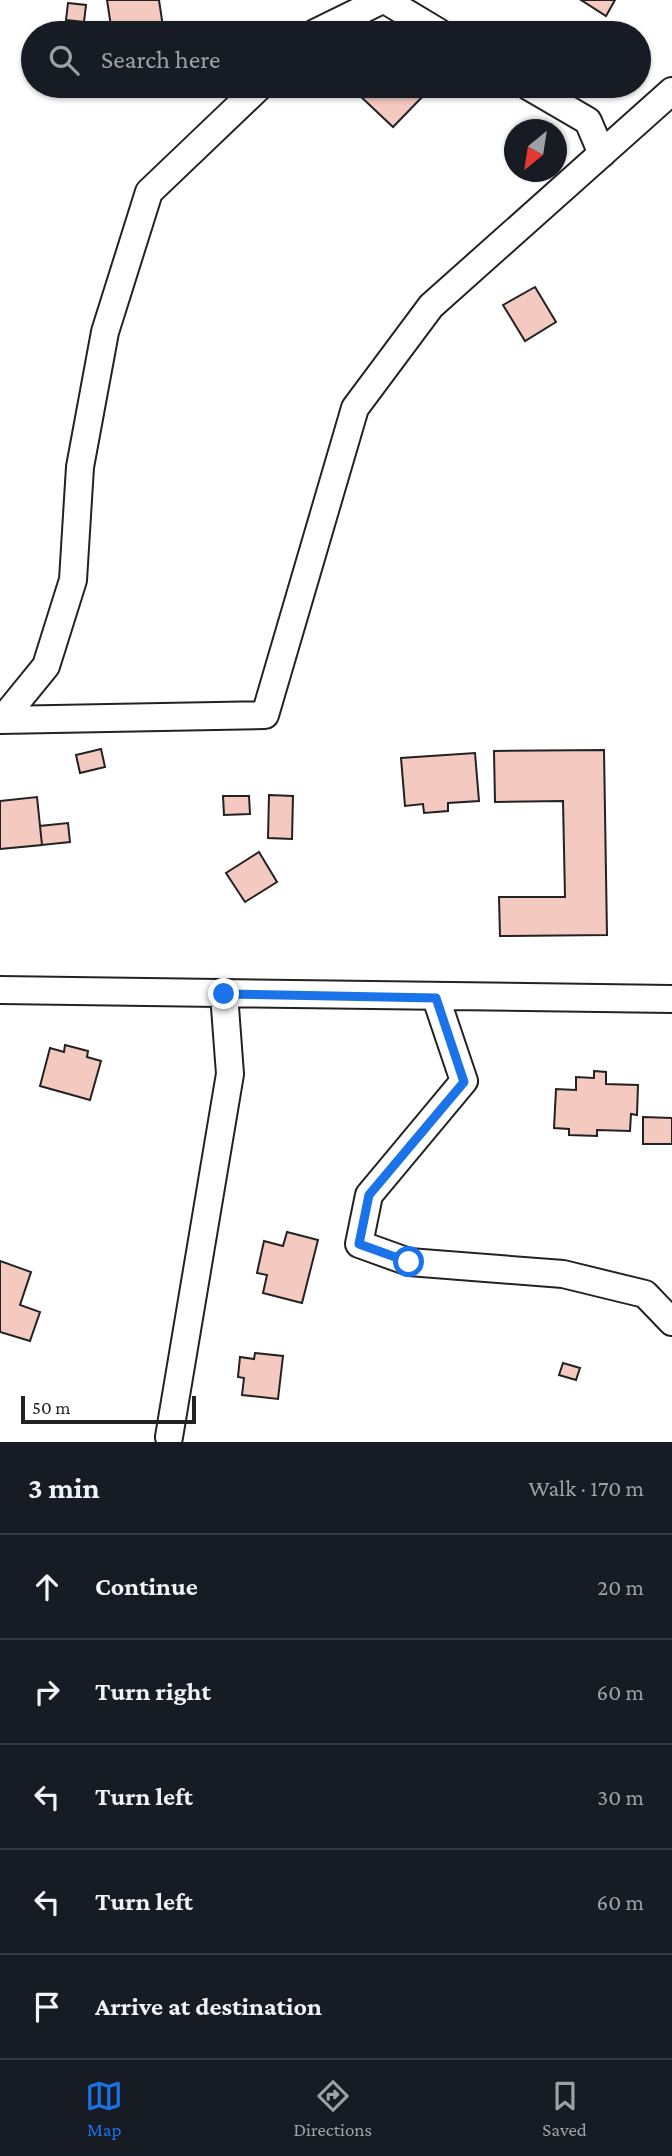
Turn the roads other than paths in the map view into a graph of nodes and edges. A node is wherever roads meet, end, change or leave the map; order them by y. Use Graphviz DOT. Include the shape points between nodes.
graph roads {
  1 [pos="383,0"];
  2 [pos="340,21"];
  3 [pos="419,21"];
  4 [pos="672,91"];
  5 [pos="247,98"];
  6 [pos="549,98"];
  7 [pos="602,153"];
  8 [pos="1,720"];
  9 [pos="0,990"];
  10 [pos="224,994"];
  11 [pos="436,998"];
  12 [pos="672,999"];
  13 [pos="672,1322"];
  14 [pos="169,1437"];
  1 -- 2 [label="street"];
  1 -- 3 [label="street"];
  4 -- 7 [label="street"];
  5 -- 8 [label="street" via="149,192 105,332 80,467 73,580 46,666"];
  6 -- 7 [label="street" via="588,121"];
  7 -- 8 [label="street" via="431,306 355,408 265,715"];
  9 -- 10 [label="street"];
  10 -- 11 [label="street"];
  10 -- 14 [label="street" via="230,1074"];
  11 -- 12 [label="street"];
  11 -- 13 [label="street" via="464,1082 369,1195 359,1244 409,1262 563,1274 634,1291 645,1294"];
}
